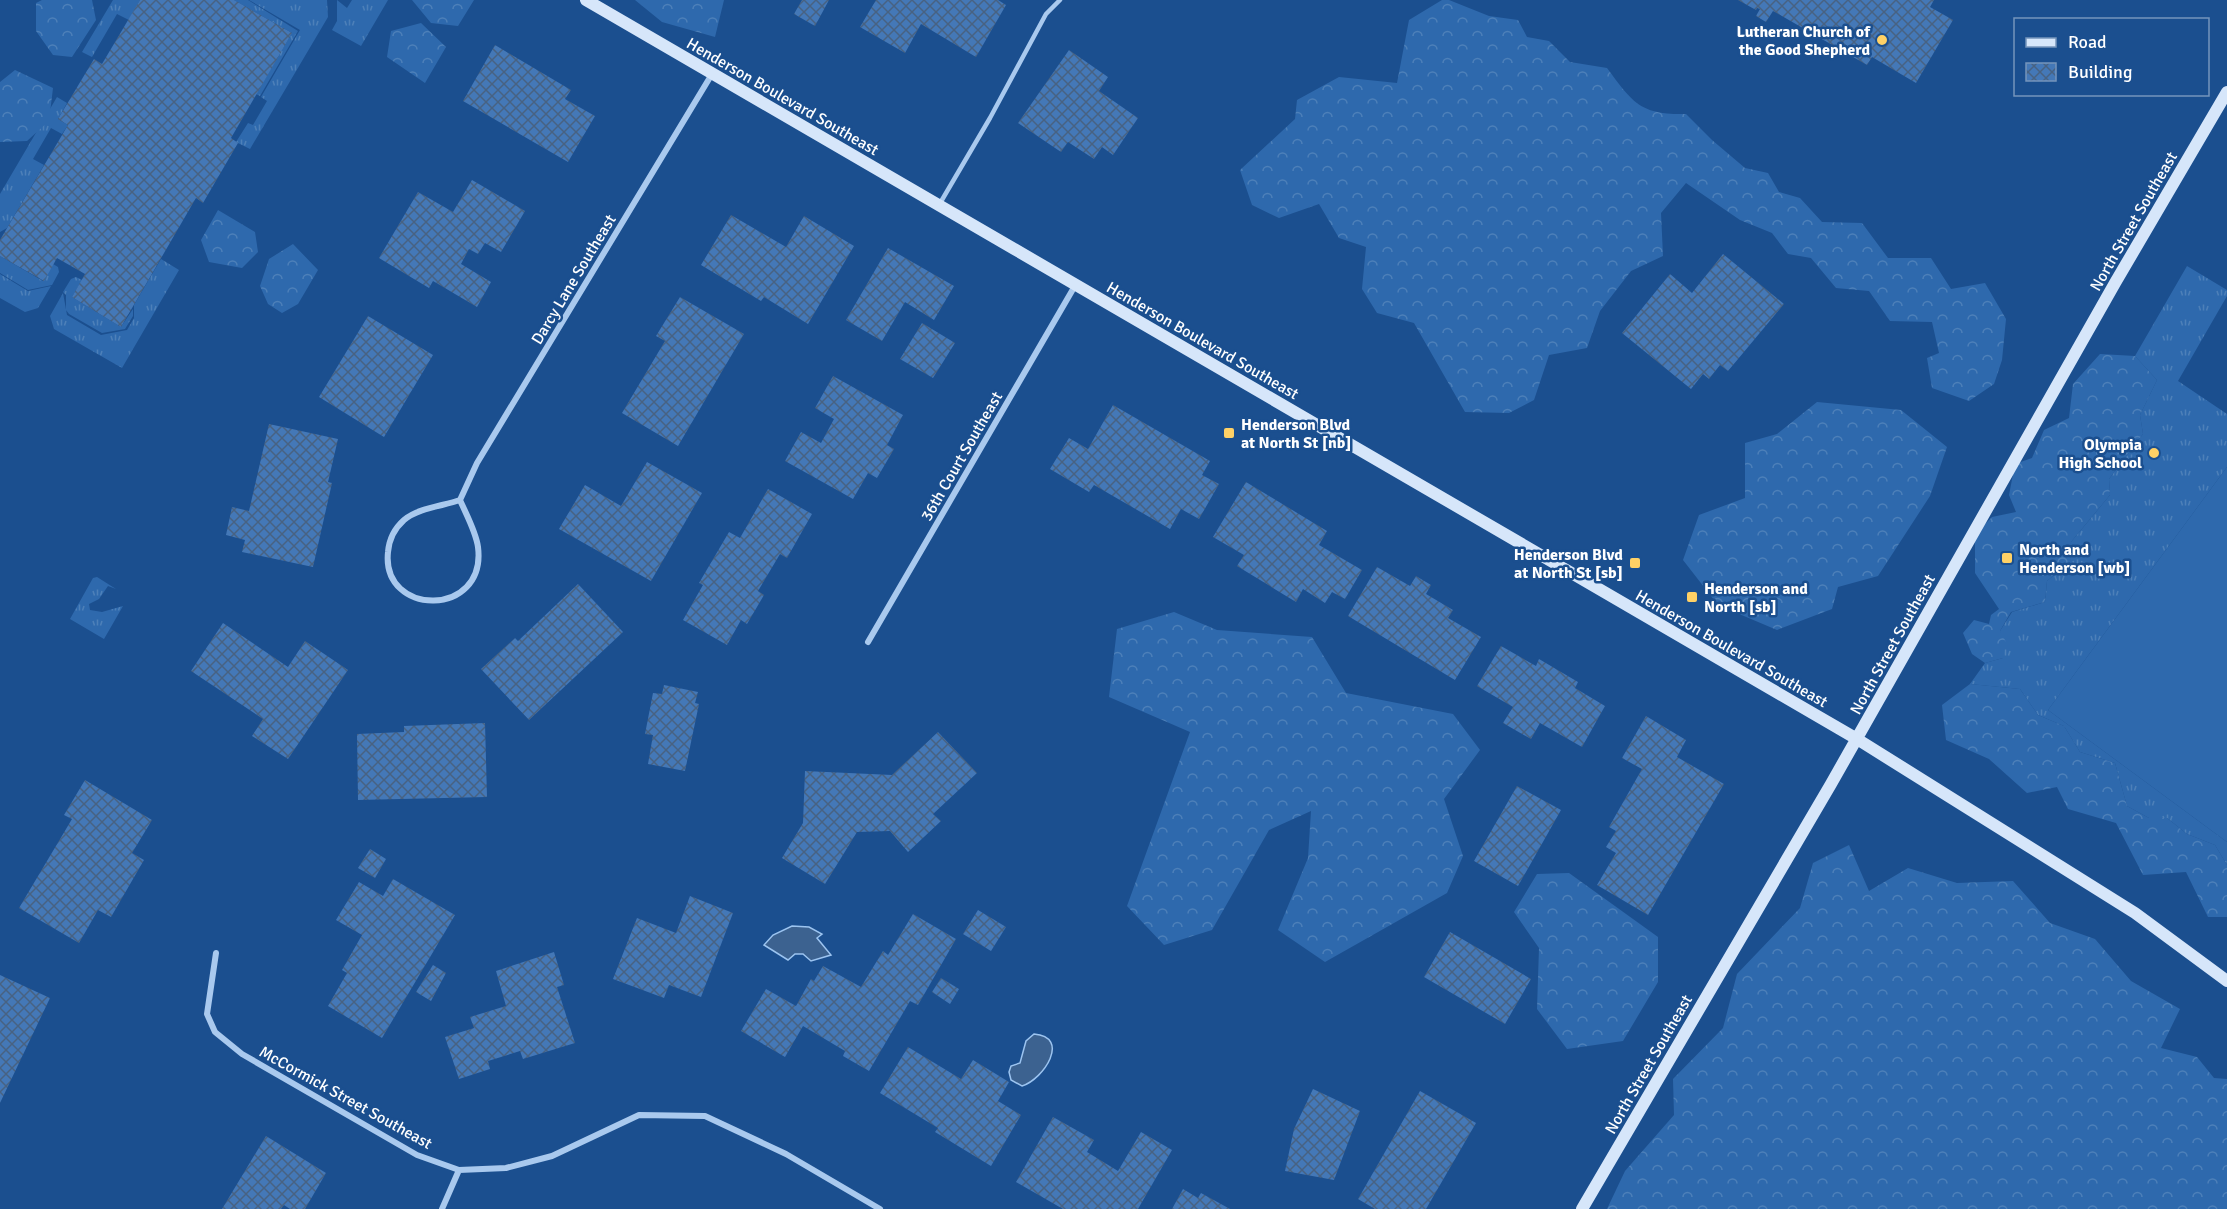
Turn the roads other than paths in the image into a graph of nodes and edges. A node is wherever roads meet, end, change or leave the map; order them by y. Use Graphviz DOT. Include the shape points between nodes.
graph roads {
  1 [pos="586,0"];
  2 [pos="1060,0"];
  3 [pos="712,74"];
  4 [pos="2227,92"];
  5 [pos="939,205"];
  6 [pos="1076,284"];
  7 [pos="460,500"];
  8 [pos="868,642"];
  9 [pos="1857,739"];
  10 [pos="216,952"];
  11 [pos="2227,981"];
  12 [pos="459,1170"];
  13 [pos="442,1209"];
  14 [pos="880,1209"];
  15 [pos="1582,1209"];
  1 -- 3 [label="main road, Henderson Boulevard Southeast"];
  2 -- 5 [label="lane" via="1046,14"];
  3 -- 5 [label="main road, Henderson Boulevard Southeast"];
  3 -- 7 [label="street, Darcy Lane Southeast" via="477,463"];
  4 -- 9 [label="main road, North Street Southeast"];
  5 -- 6 [label="main road, Henderson Boulevard Southeast"];
  6 -- 8 [label="street, 36th Court Southeast"];
  6 -- 9 [label="main road, Henderson Boulevard Southeast"];
  7 -- 7 [label="street" via="405,519 388,544 390,573 409,595 439,602 466,588 475,575 478,544"];
  9 -- 11 [label="main road, Henderson Boulevard Southeast" via="2135,913"];
  9 -- 15 [label="main road, North Street Southeast"];
  10 -- 12 [label="street, McCormick Street Southeast" via="207,1014 215,1032 242,1054 417,1155"];
  12 -- 13 [label="street"];
  12 -- 14 [label="street, McCormick Street Southeast" via="506,1168 552,1156 639,1115 705,1116 786,1154"];
}
